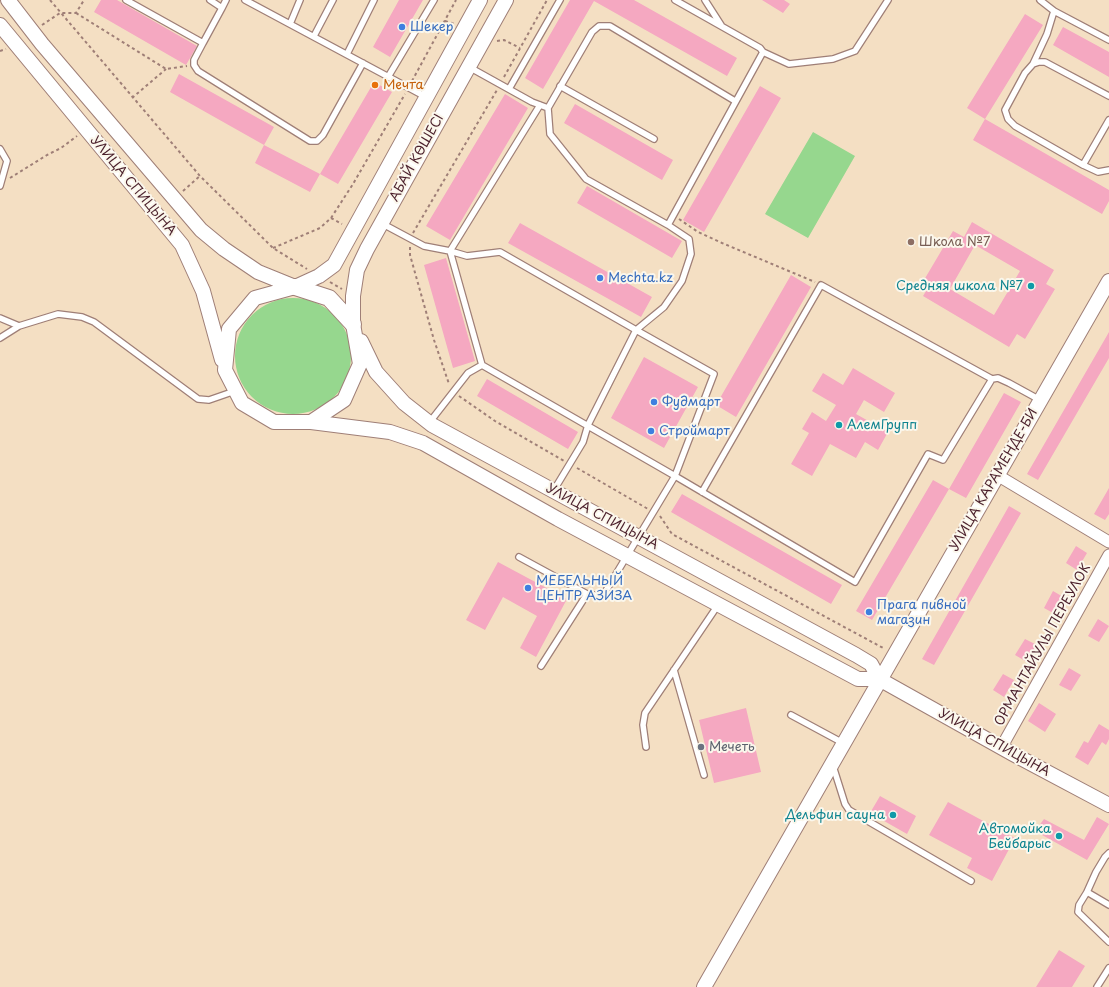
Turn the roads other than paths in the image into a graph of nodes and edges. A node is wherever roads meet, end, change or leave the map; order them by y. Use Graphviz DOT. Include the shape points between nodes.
graph roads {
  1 [pos="8,0"];
  2 [pos="126,0"];
  3 [pos="210,0"];
  4 [pos="226,0"];
  5 [pos="246,0"];
  6 [pos="300,0"];
  7 [pos="333,0"];
  8 [pos="374,0"];
  9 [pos="434,0"];
  10 [pos="480,0"];
  11 [pos="506,0"];
  12 [pos="560,0"];
  13 [pos="675,0"];
  14 [pos="705,0"];
  15 [pos="888,0"];
  16 [pos="1040,0"];
  17 [pos="222,8"];
  18 [pos="1054,11"];
  19 [pos="290,24"];
  20 [pos="0,25"];
  21 [pos="722,27"];
  22 [pos="314,36"];
  23 [pos="1109,40"];
  24 [pos="203,43"];
  25 [pos="763,52"];
  26 [pos="346,54"];
  27 [pos="363,63"];
  28 [pos="1033,64"];
  29 [pos="468,67"];
  30 [pos="388,77"];
  31 [pos="560,86"];
  32 [pos="509,89"];
  33 [pos="1109,96"];
  34 [pos="426,97"];
  35 [pos="735,101"];
  36 [pos="540,105"];
  37 [pos="548,108"];
  38 [pos="1109,120"];
  39 [pos="654,139"];
  40 [pos="0,150"];
  41 [pos="1083,165"];
  42 [pos="1109,170"];
  43 [pos="1,184"];
  44 [pos="381,223"];
  45 [pos="668,225"];
  46 [pos="450,251"];
  47 [pos="1109,281"];
  48 [pos="295,287"];
  49 [pos="0,318"];
  50 [pos="353,324"];
  51 [pos="19,326"];
  52 [pos="636,330"];
  53 [pos="1,336"];
  54 [pos="482,365"];
  55 [pos="225,370"];
  56 [pos="992,379"];
  57 [pos="236,391"];
  58 [pos="1040,400"];
  59 [pos="311,422"];
  60 [pos="429,422"];
  61 [pos="588,425"];
  62 [pos="997,475"];
  63 [pos="675,476"];
  64 [pos="554,490"];
  65 [pos="702,492"];
  66 [pos="638,536"];
  67 [pos="1109,542"];
  68 [pos="1109,555"];
  69 [pos="627,556"];
  70 [pos="520,557"];
  71 [pos="587,594"];
  72 [pos="718,604"];
  73 [pos="541,666"];
  74 [pos="674,670"];
  75 [pos="879,679"];
  76 [pos="791,715"];
  77 [pos="843,744"];
  78 [pos="646,747"];
  79 [pos="1001,748"];
  80 [pos="832,762"];
  81 [pos="704,775"];
  82 [pos="1109,805"];
  83 [pos="1109,853"];
  84 [pos="971,881"];
  85 [pos="1087,892"];
  86 [pos="1109,905"];
  87 [pos="1109,942"];
  88 [pos="1109,968"];
  89 [pos="704,987"];
  90 [pos="1097,987"];
  1 -- 48 [label="street, УЛИЦА СПИЦЫНА" via="201,230 258,272"];
  2 -- 24 [label="lane"];
  3 -- 17 [label="lane"];
  4 -- 17 [label="lane"];
  5 -- 19 [label="lane"];
  6 -- 19 [label="lane"];
  7 -- 22 [label="lane"];
  8 -- 26 [label="lane"];
  9 -- 30 [label="lane"];
  10 -- 34 [label="street, АБАЙ КӨШЕСІ"];
  11 -- 29 [label="street, АБАЙ КӨШЕСІ"];
  12 -- 32 [label="lane"];
  13 -- 21 [label="lane"];
  14 -- 21 [label="lane"];
  15 -- 25 [label="lane" via="855,51 833,59 789,64"];
  16 -- 18 [label="lane"];
  17 -- 24 [label="lane"];
  18 -- 23 [label="lane"];
  18 -- 28 [label="lane"];
  19 -- 22 [label="lane"];
  20 -- 55 [label="street, УЛИЦА СПИЦЫНА" via="182,245 203,291"];
  21 -- 25 [label="lane"];
  22 -- 26 [label="lane"];
  24 -- 27 [label="lane" via="194,65 198,71 310,141 317,141 323,136"];
  25 -- 35 [label="lane"];
  26 -- 27 [label="lane"];
  27 -- 30 [label="lane"];
  28 -- 33 [label="lane" via="1045,62"];
  28 -- 41 [label="lane" via="1025,73 1005,110 1008,119 1015,126"];
  29 -- 32 [label="lane"];
  29 -- 44 [label="street, АБАЙ КӨШЕСІ"];
  30 -- 34 [label="lane"];
  31 -- 35 [label="lane" via="592,32 599,26 610,26"];
  31 -- 37 [label="lane"];
  31 -- 39 [label="lane"];
  32 -- 36 [label="lane"];
  34 -- 48 [label="street, АБАЙ КӨШЕСІ" via="334,265 319,276"];
  35 -- 45 [label="lane"];
  36 -- 37 [label="lane"];
  36 -- 46 [label="lane"];
  37 -- 45 [label="lane" via="550,134 586,179"];
  38 -- 41 [label="lane"];
  40 -- 43 [label="lane" via="7,161"];
  41 -- 42 [label="lane" via="1098,172"];
  44 -- 46 [label="lane" via="424,246"];
  44 -- 50 [label="street, АБАЙ КӨШЕСІ" via="357,270 353,296"];
  45 -- 52 [label="lane" via="689,239 691,254 688,266 664,307"];
  46 -- 52 [label="lane" via="467,256 500,252"];
  46 -- 54 [label="lane"];
  47 -- 58 [label="street, УЛИЦА КАРАМЕНДЕ-БИ"];
  48 -- 50 [label="main road" via="329,298"];
  48 -- 55 [label="street" via="255,298 229,329"];
  49 -- 51 [label="lane"];
  50 -- 59 [label="street" via="360,364 357,371 344,400"];
  50 -- 60 [label="street, УЛИЦА СПИЦЫНА" via="376,372 404,403"];
  51 -- 53 [label="lane"];
  51 -- 57 [label="lane" via="58,314 82,317 94,322 198,399 209,400"];
  52 -- 61 [label="lane"];
  52 -- 63 [label="lane" via="714,374"];
  54 -- 60 [label="lane" via="468,373"];
  54 -- 61 [label="lane"];
  55 -- 57 [label="street"];
  56 -- 58 [label="lane" via="998,378"];
  56 -- 65 [label="lane" via="821,284"];
  56 -- 65 [label="lane" via="943,460 928,454 925,457 855,582"];
  57 -- 59 [label="street" via="242,403 274,422"];
  58 -- 62 [label="street, УЛИЦА КАРАМЕНДЕ-БИ"];
  59 -- 69 [label="street, УЛИЦА СПИЦЫНА" via="390,432 424,444"];
  60 -- 64 [label="street, УЛИЦА СПИЦЫНА"];
  61 -- 63 [label="lane"];
  61 -- 64 [label="lane" via="583,442"];
  62 -- 67 [label="street"];
  62 -- 75 [label="street, УЛИЦА КАРАМЕНДЕ-БИ"];
  63 -- 65 [label="lane"];
  63 -- 66 [label="lane"];
  64 -- 66 [label="street, УЛИЦА СПИЦЫНА"];
  66 -- 69 [label="lane"];
  66 -- 75 [label="street, УЛИЦА СПИЦЫНА" via="861,658 871,664"];
  68 -- 79 [label="street, ОРМАНТАЙУЛЫ ПЕРЕУЛОК"];
  69 -- 71 [label="lane" via="604,594"];
  69 -- 72 [label="street, УЛИЦА СПИЦЫНА"];
  70 -- 71 [label="lane"];
  71 -- 73 [label="lane"];
  72 -- 74 [label="lane"];
  72 -- 75 [label="street, УЛИЦА СПИЦЫНА" via="858,679"];
  74 -- 78 [label="lane" via="645,713 643,725"];
  74 -- 81 [label="lane"];
  75 -- 77 [label="street, УЛИЦА КАРАМЕНДЕ-БИ"];
  75 -- 79 [label="street, УЛИЦА СПИЦЫНА"];
  76 -- 77 [label="lane"];
  77 -- 80 [label="street, УЛИЦА КАРАМЕНДЕ-БИ"];
  79 -- 82 [label="street, УЛИЦА СПИЦЫНА"];
  80 -- 84 [label="lane" via="849,810"];
  80 -- 89 [label="street, УЛИЦА КАРАМЕНДЕ-БИ"];
  83 -- 85 [label="lane"];
  85 -- 86 [label="lane"];
  85 -- 87 [label="lane" via="1078,912"];
  88 -- 90 [label="lane"];
}
